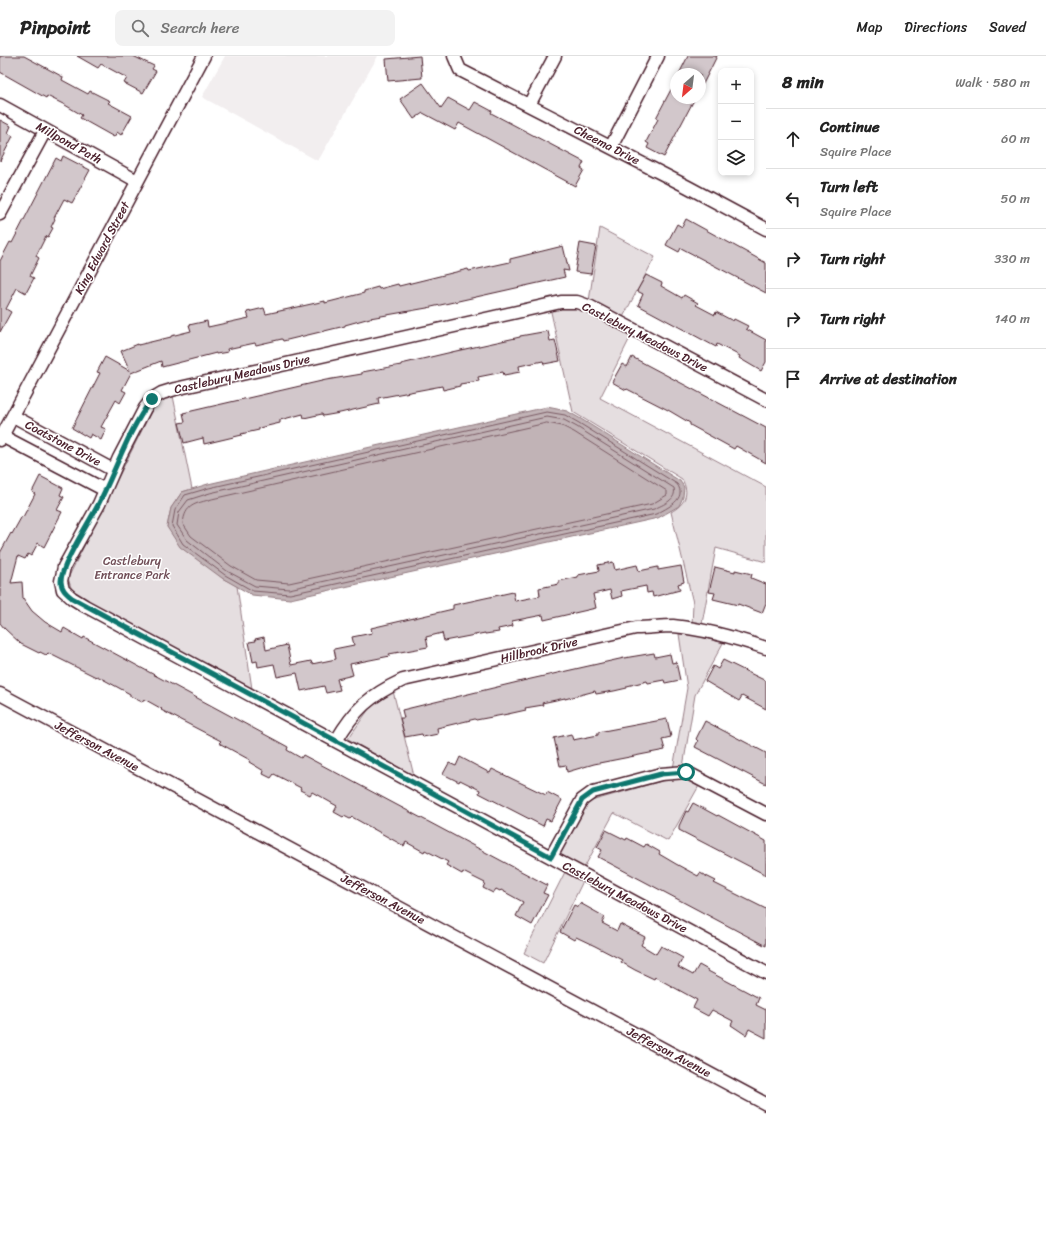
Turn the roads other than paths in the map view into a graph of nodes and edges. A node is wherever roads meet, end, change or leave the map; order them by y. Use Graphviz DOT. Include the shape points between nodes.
graph roads {
  1 [pos="204,56"];
  2 [pos="454,56"];
  3 [pos="555,56"];
  4 [pos="658,56"];
  5 [pos="529,105"];
  6 [pos="0,106"];
  7 [pos="45,131"];
  8 [pos="611,147"];
  9 [pos="137,181"];
  10 [pos="0,214"];
  11 [pos="766,229"];
  12 [pos="766,400"];
  13 [pos="13,416"];
  14 [pos="1,438"];
  15 [pos="114,470"];
  16 [pos="105,490"];
  17 [pos="766,648"];
  18 [pos="0,694"];
  19 [pos="336,741"];
  20 [pos="766,814"];
  21 [pos="551,857"];
  22 [pos="766,973"];
  23 [pos="766,1104"];
  1 -- 9 [label="street, King Edward Street"];
  2 -- 5 [label="street, Cheema Drive" via="460,70"];
  3 -- 5 [label="street"];
  4 -- 8 [label="street"];
  5 -- 8 [label="street, Cheema Drive"];
  6 -- 7 [label="street, Millpond Path"];
  7 -- 9 [label="street, Millpond Path"];
  7 -- 10 [label="street"];
  8 -- 11 [label="street, Cheema Drive"];
  9 -- 13 [label="street, King Edward Street"];
  12 -- 15 [label="street, Castlebury Meadows Drive" via="591,307 576,302 560,302 175,388 152,399 145,408"];
  13 -- 14 [label="street, King Edward Street"];
  13 -- 15 [label="street, Coatstone Drive"];
  14 -- 16 [label="street, Coatstone Drive"];
  15 -- 16 [label="street, Castlebury Meadows Drive"];
  16 -- 19 [label="street, Castlebury Meadows Drive" via="64,567 61,581 63,590 85,606"];
  17 -- 19 [label="street, Hillbrook Drive" via="696,629 672,626 636,628 403,680 382,690 357,710"];
  18 -- 23 [label="street, Jefferson Avenue"];
  19 -- 21 [label="street, Castlebury Meadows Drive"];
  20 -- 21 [label="street" via="686,772 661,774 593,792 582,800"];
  21 -- 22 [label="street, Castlebury Meadows Drive"];
}
